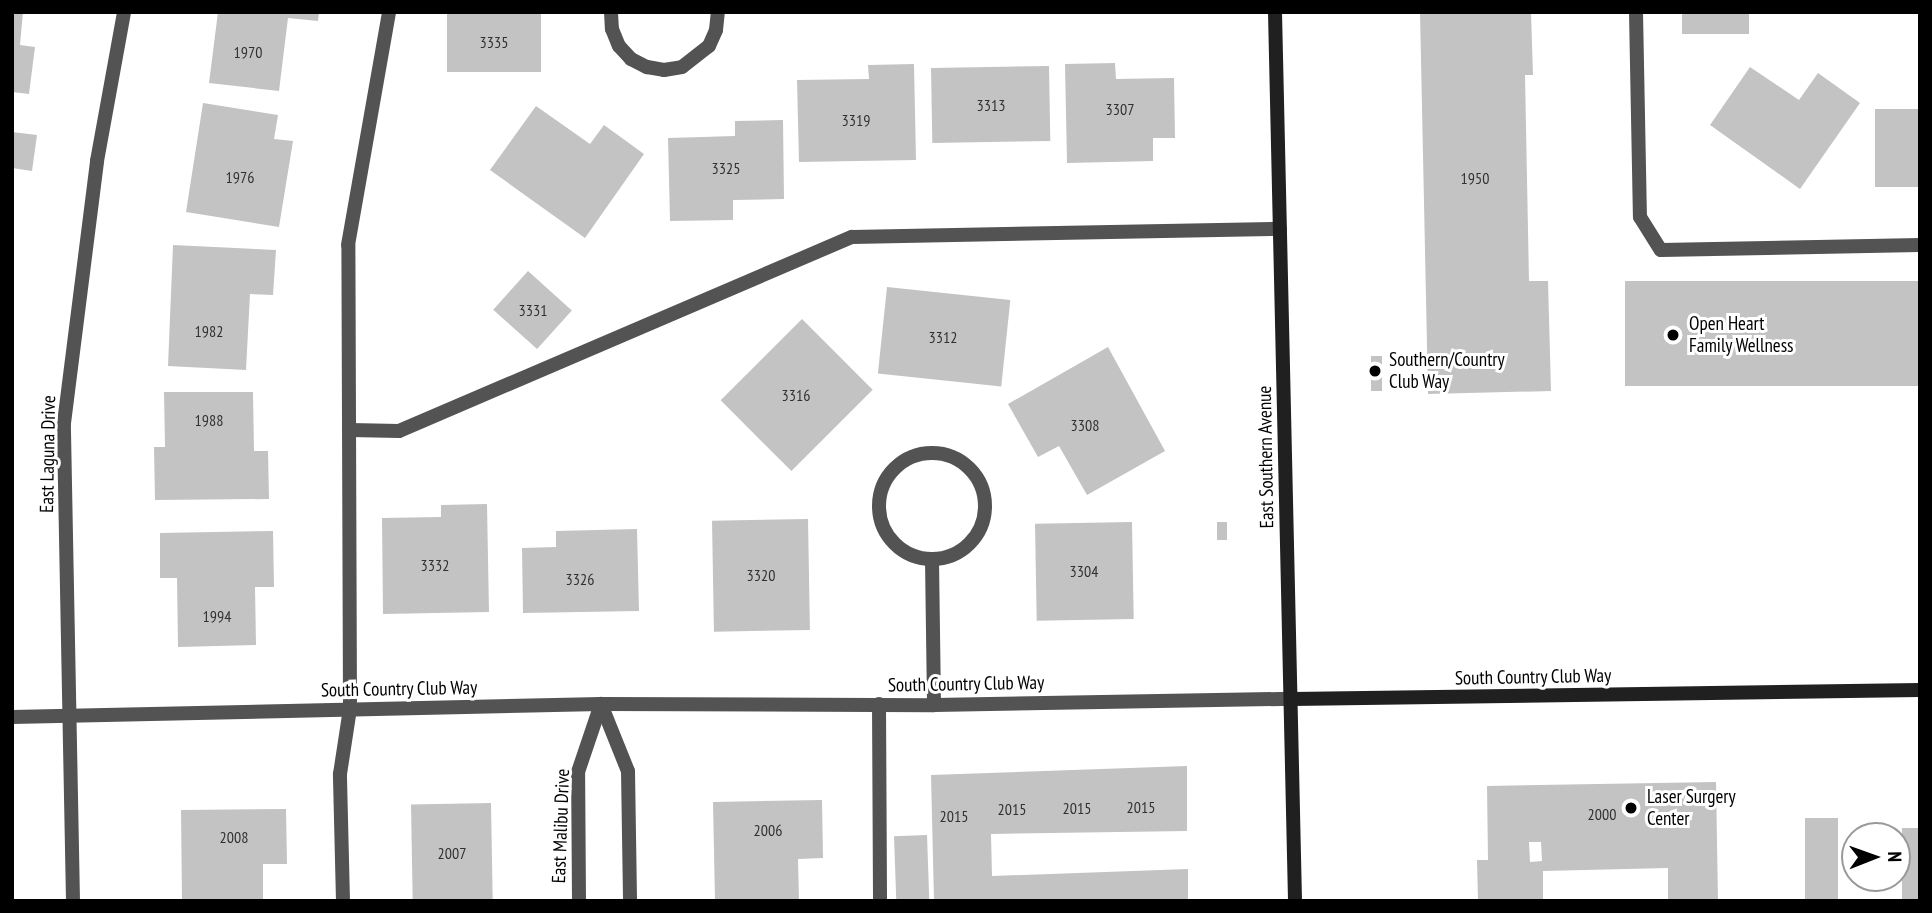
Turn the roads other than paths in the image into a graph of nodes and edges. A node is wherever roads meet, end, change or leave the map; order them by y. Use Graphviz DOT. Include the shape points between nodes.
graph roads {
  1 [pos="124,12"];
  2 [pos="389,12"];
  3 [pos="611,12"];
  4 [pos="718,12"];
  5 [pos="1275,12"];
  6 [pos="1636,12"];
  7 [pos="1280,229"];
  8 [pos="1920,245"];
  9 [pos="350,430"];
  10 [pos="932,560"];
  11 [pos="1920,690"];
  12 [pos="1292,699"];
  13 [pos="601,704"];
  14 [pos="879,704"];
  15 [pos="934,705"];
  16 [pos="350,709"];
  17 [pos="69,715"];
  18 [pos="12,716"];
  19 [pos="73,901"];
  20 [pos="343,901"];
  21 [pos="579,901"];
  22 [pos="630,901"];
  23 [pos="880,901"];
  24 [pos="1295,901"];
  1 -- 17 [label="street, East Laguna Drive" via="97,161 64,423"];
  2 -- 9 [label="street" via="348,245"];
  3 -- 4 [label="street" via="619,46 631,59 664,70 682,67 703,52 716,30"];
  5 -- 7 [label="main road, East Southern Avenue"];
  6 -- 8 [label="street" via="1640,217 1661,250"];
  7 -- 9 [label="street" via="852,237 399,430"];
  7 -- 12 [label="main road, East Southern Avenue"];
  9 -- 16 [label="street"];
  10 -- 10 [label="street" via="965,548 980,527 985,502 982,485 972,471 943,453 908,458 894,469 879,500 880,518 899,549"];
  10 -- 15 [label="street"];
  11 -- 12 [label="main road, South Country Club Way"];
  12 -- 15 [label="street, South Country Club Way"];
  12 -- 24 [label="main road, East Southern Avenue"];
  13 -- 14 [label="street, South Country Club Way"];
  13 -- 16 [label="street, South Country Club Way"];
  13 -- 21 [label="street, East Malibu Drive" via="578,772"];
  13 -- 22 [label="street" via="628,771"];
  14 -- 15 [label="street, South Country Club Way"];
  14 -- 23 [label="street"];
  16 -- 17 [label="street, South Country Club Way"];
  16 -- 20 [label="street" via="340,774"];
  17 -- 18 [label="street, South Country Club Way"];
  17 -- 19 [label="street, East Laguna Drive"];
}
